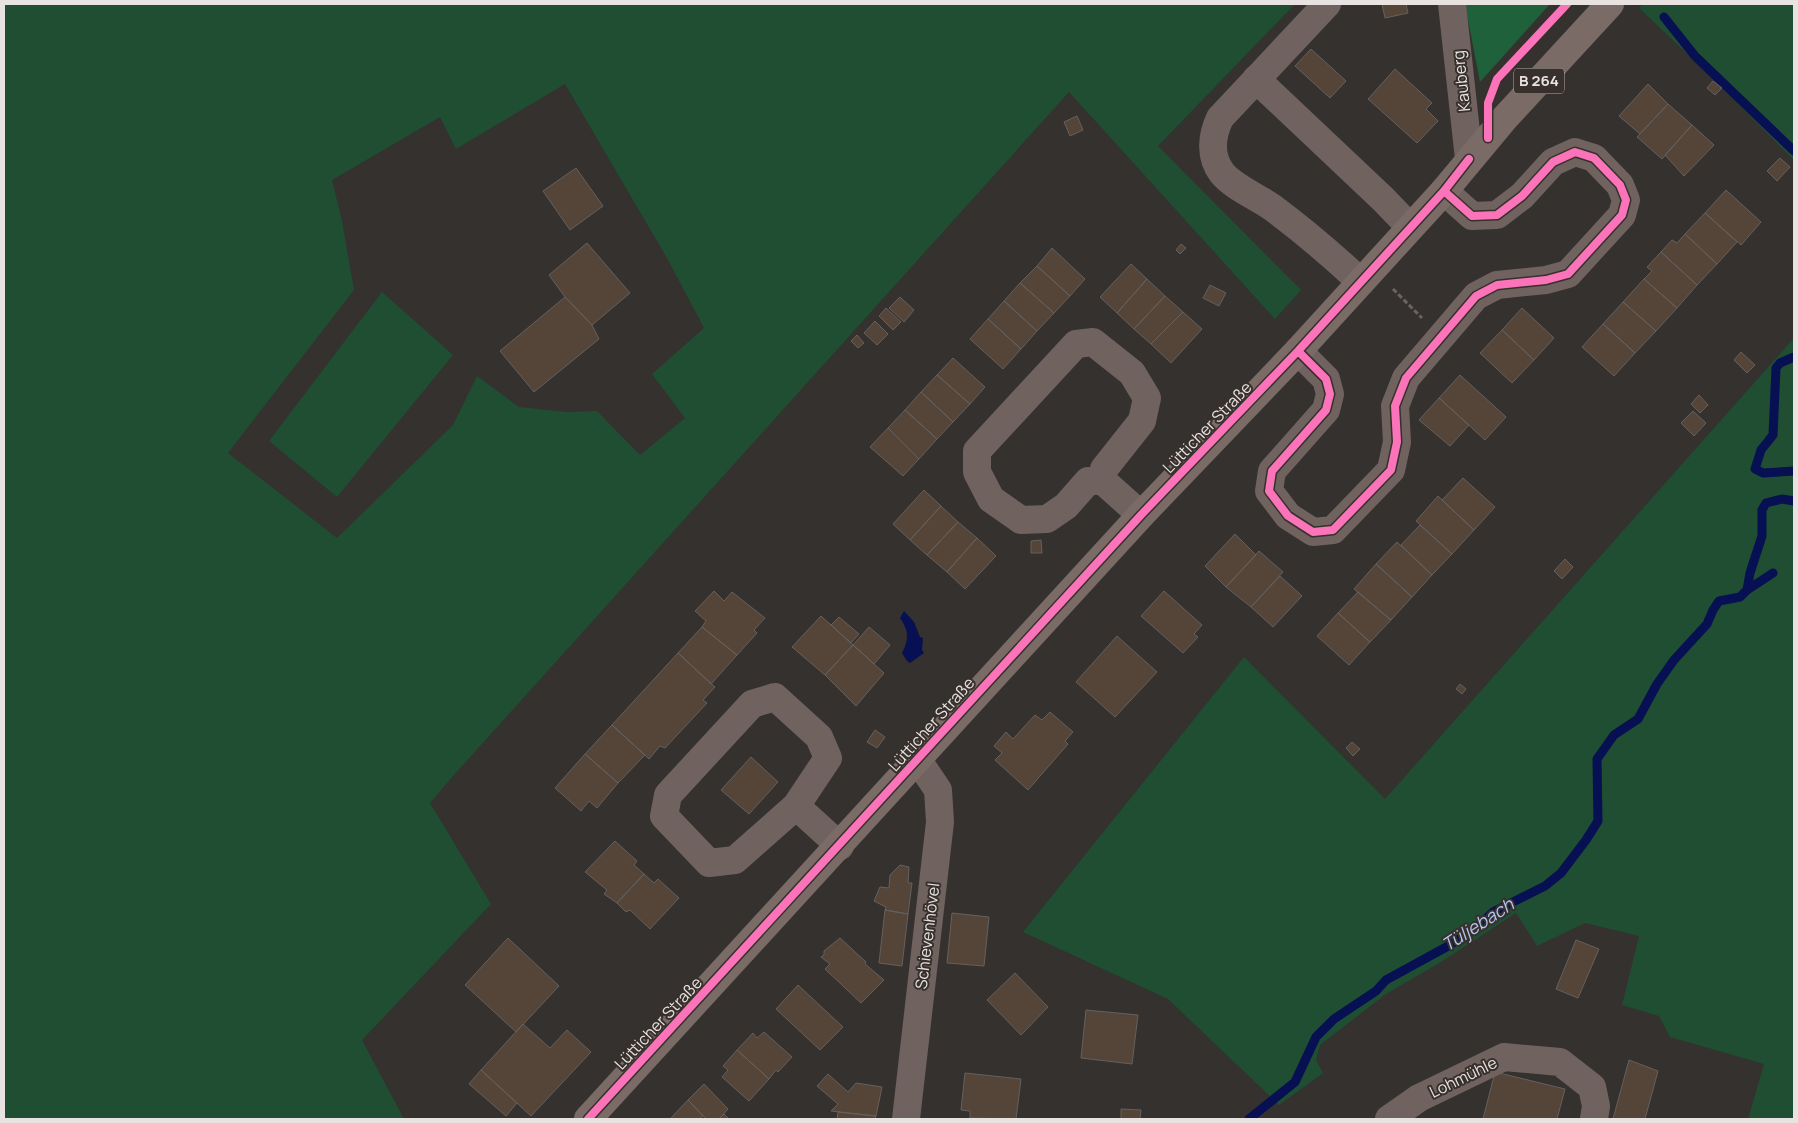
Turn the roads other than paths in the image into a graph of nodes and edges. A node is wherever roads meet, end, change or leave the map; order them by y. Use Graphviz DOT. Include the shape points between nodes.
graph roads {
  1 [pos="1327,4"];
  2 [pos="1452,4"];
  3 [pos="1610,4"];
  4 [pos="1256,79"];
  5 [pos="1469,159"];
  6 [pos="1444,191"];
  7 [pos="1410,227"];
  8 [pos="1367,276"];
  9 [pos="1298,351"];
  10 [pos="1103,481"];
  11 [pos="1141,515"];
  12 [pos="917,759"];
  13 [pos="796,806"];
  14 [pos="840,846"];
  15 [pos="588,1119"];
  16 [pos="906,1119"];
  17 [pos="1389,1119"];
  18 [pos="1594,1119"];
  1 -- 4 [label="street"];
  2 -- 5 [label="street, Kauberg"];
  3 -- 5 [label="main road, Lütticher Straße / B 264"];
  4 -- 7 [label="street"];
  4 -- 8 [label="street" via="1220,118 1214,131 1215,156 1222,173 1332,255"];
  5 -- 6 [label="main road, Lütticher Straße"];
  6 -- 7 [label="main road, Lütticher Straße"];
  6 -- 9 [label="street" via="1472,216 1497,215 1522,196 1553,162 1575,152 1594,158 1620,185 1626,200 1622,215 1568,274 1546,280 1497,285 1476,296 1406,378 1395,406 1397,442 1391,470 1333,530 1314,532 1288,516 1269,491 1272,471 1326,410 1330,394 1326,379"];
  7 -- 8 [label="main road, Lütticher Straße"];
  8 -- 9 [label="main road, Lütticher Straße"];
  9 -- 11 [label="main road, Lütticher Straße"];
  10 -- 10 [label="street" via="1088,481 1066,506 1047,520 1021,520 990,499 977,472 977,450 1076,344 1093,342 1132,373 1147,398 1142,421 1104,469"];
  10 -- 11 [label="street"];
  11 -- 12 [label="main road, Lütticher Straße"];
  12 -- 14 [label="main road, Lütticher Straße"];
  12 -- 16 [label="street, Schievenhövel" via="938,790 940,822"];
  13 -- 13 [label="street" via="828,758 819,736 775,697 752,704 668,795 664,816 710,863 735,860"];
  13 -- 14 [label="street"];
  14 -- 15 [label="main road, Lütticher Straße"];
  17 -- 18 [label="street, Lohmühle" via="1419,1098 1504,1057 1560,1062 1592,1087 1596,1106"];
}
